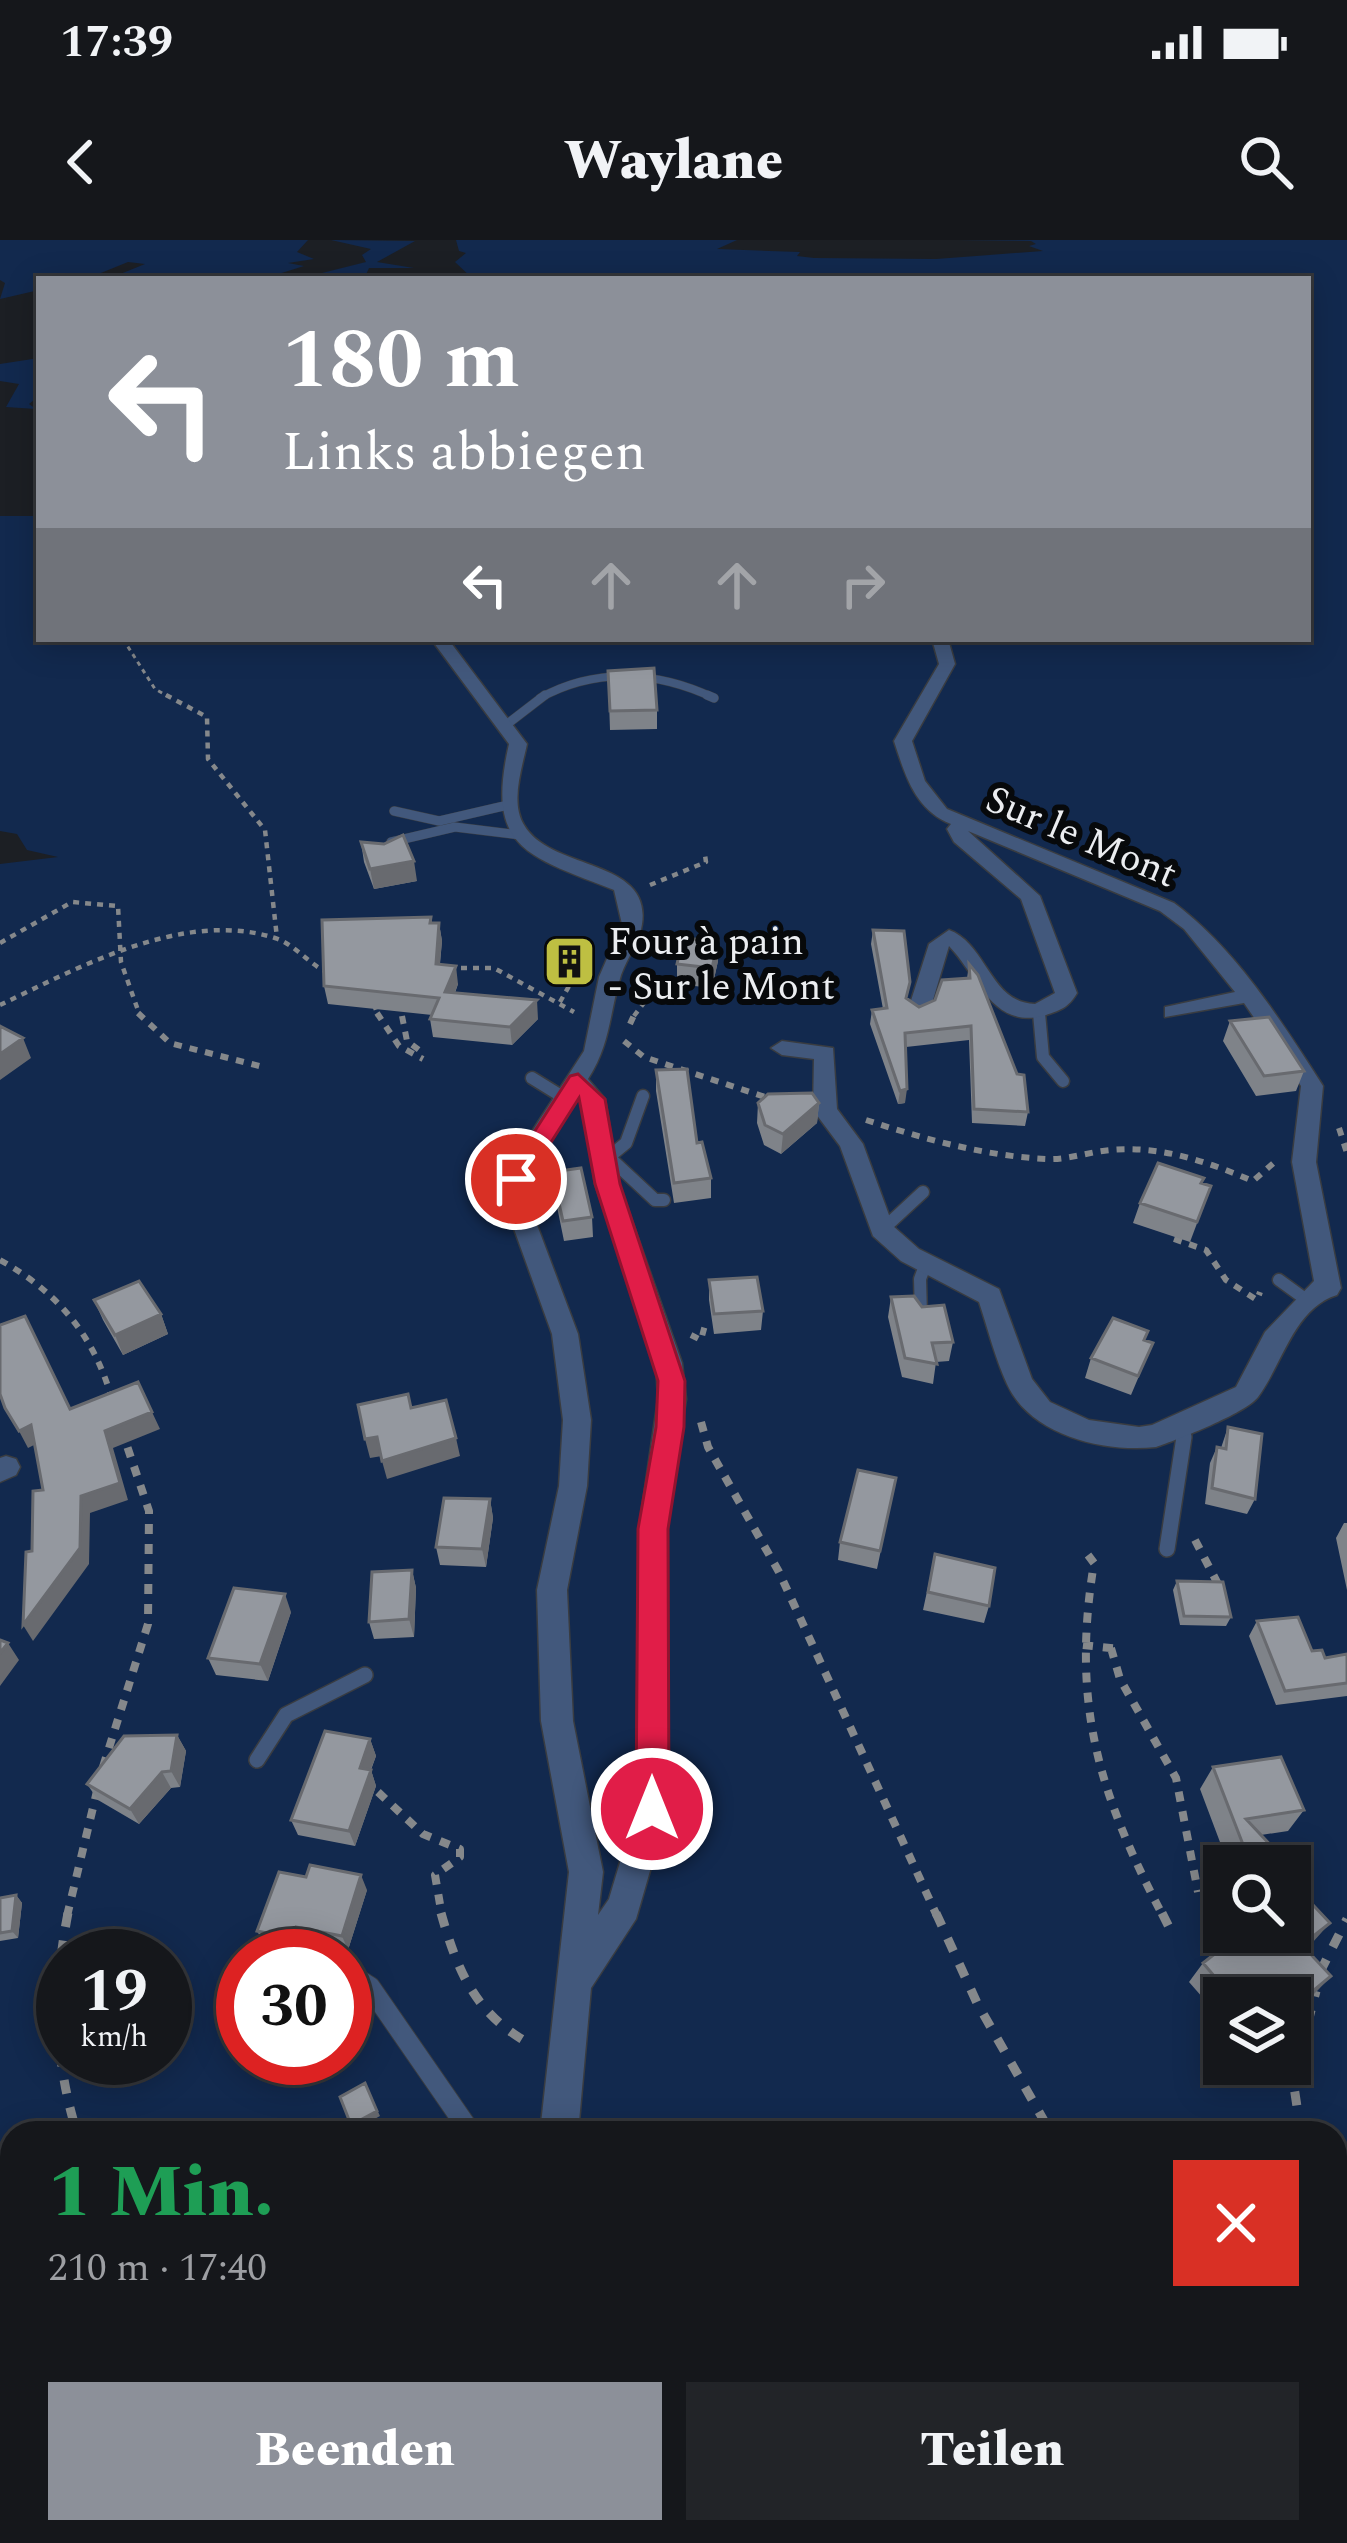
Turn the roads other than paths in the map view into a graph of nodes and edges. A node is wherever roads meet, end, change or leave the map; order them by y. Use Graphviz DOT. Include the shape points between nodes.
graph roads {
  1 [pos="442,642"];
  2 [pos="941,642"];
  3 [pos="714,698"];
  4 [pos="506,724"];
  5 [pos="508,805"];
  6 [pos="394,811"];
  7 [pos="961,823"];
  8 [pos="520,835"];
  9 [pos="386,855"];
  10 [pos="1249,994"];
  11 [pos="919,1010"];
  12 [pos="1039,1010"];
  13 [pos="1173,1012"];
  14 [pos="782,1048"];
  15 [pos="532,1078"];
  16 [pos="1064,1081"];
  17 [pos="572,1090"];
  18 [pos="643,1096"];
  19 [pos="607,1160"];
  20 [pos="923,1192"];
  21 [pos="664,1200"];
  22 [pos="882,1231"];
  23 [pos="926,1263"];
  24 [pos="1279,1280"];
  25 [pos="1308,1301"];
  26 [pos="921,1315"];
  27 [pos="1179,1424"];
  28 [pos="1167,1549"];
  29 [pos="365,1675"];
  30 [pos="257,1760"];
  31 [pos="574,1984"];
  32 [pos="372,1990"];
  33 [pos="463,2121"];
  34 [pos="560,2121"];
  1 -- 4 [label="street"];
  2 -- 7 [label="street, Sur le Mont" via="946,664 911,720 904,749 927,799"];
  3 -- 4 [label="lane" via="683,681 590,676 541,697"];
  4 -- 5 [label="street" via="518,748"];
  5 -- 6 [label="lane" via="439,821"];
  5 -- 8 [label="street"];
  7 -- 10 [label="street, Sur le Mont" via="1167,907"];
  7 -- 12 [label="street" via="961,838 1026,892 1039,913 1066,993"];
  8 -- 9 [label="lane" via="442,829 390,842"];
  8 -- 17 [label="street" via="627,892 632,924 610,977 595,1051"];
  10 -- 13 [label="street"];
  10 -- 25 [label="street, Sur le Mont" via="1312,1086 1304,1162 1328,1288"];
  11 -- 12 [label="street" via="939,944 949,936 995,997"];
  12 -- 16 [label="lane" via="1043,1057"];
  14 -- 22 [label="street" via="825,1053 825,1110 850,1144"];
  15 -- 17 [label="lane"];
  17 -- 19 [label="street" via="594,1099"];
  17 -- 31 [label="street" via="512,1193 565,1334 577,1420 574,1486 552,1590 557,1721 586,1872"];
  18 -- 19 [label="lane" via="638,1122"];
  19 -- 21 [label="lane"];
  19 -- 31 [label="street" via="671,1381 670,1427 653,1529 652,1809 624,1907"];
  20 -- 22 [label="lane"];
  22 -- 23 [label="street"];
  23 -- 26 [label="lane"];
  23 -- 27 [label="street" via="990,1296 1020,1383 1050,1417 1132,1438"];
  24 -- 25 [label="lane"];
  25 -- 27 [label="street" via="1274,1339 1246,1394"];
  27 -- 28 [label="lane" via="1184,1437"];
  29 -- 30 [label="lane" via="286,1715"];
  31 -- 34 [label="street"];
  32 -- 33 [label="lane"];
}
